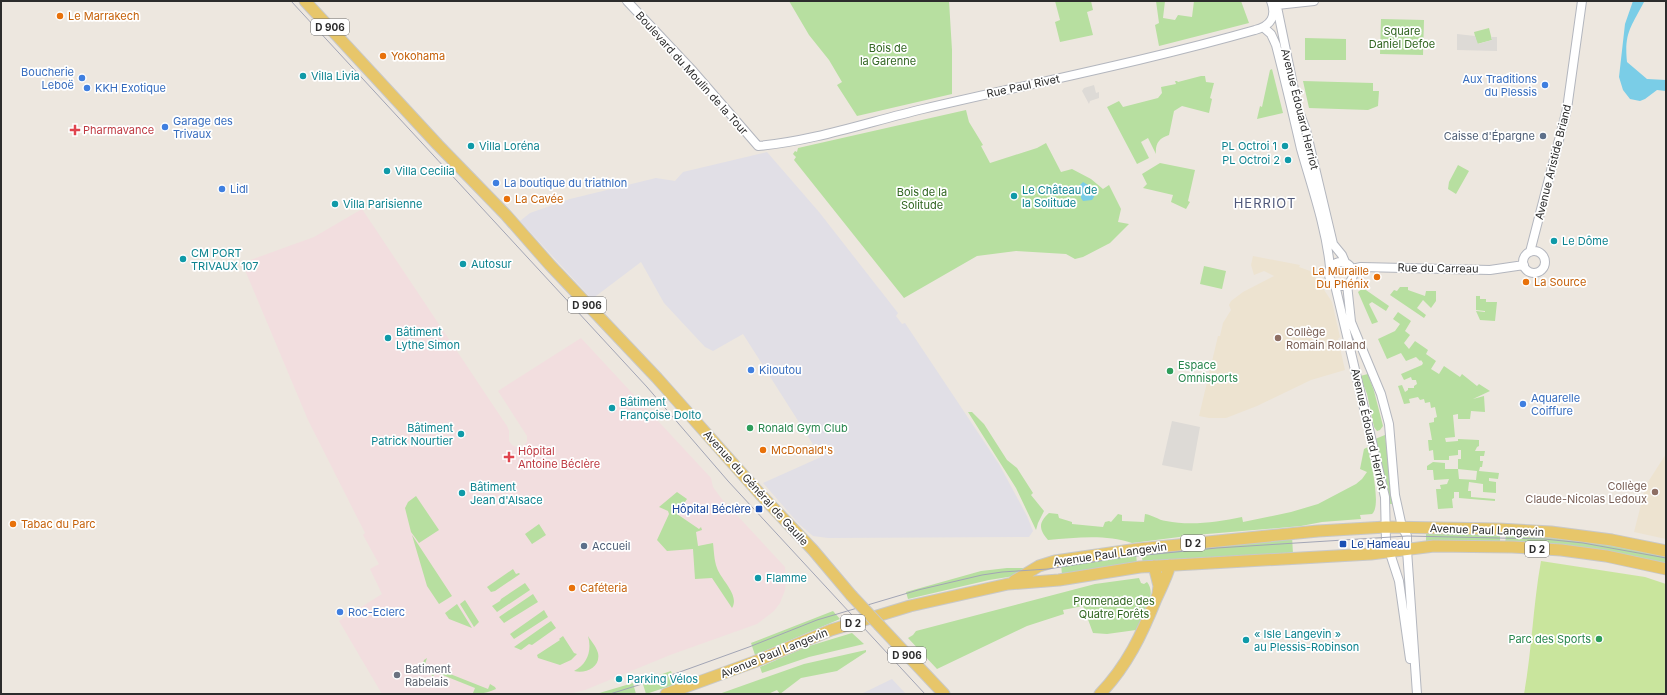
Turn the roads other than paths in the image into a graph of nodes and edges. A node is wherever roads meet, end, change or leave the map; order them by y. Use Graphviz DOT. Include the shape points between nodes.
graph roads {
  1 [pos="305,1"];
  2 [pos="627,1"];
  3 [pos="1314,1"];
  4 [pos="1582,1"];
  5 [pos="1274,5"];
  6 [pos="1264,28"];
  7 [pos="758,146"];
  8 [pos="1302,149"];
  9 [pos="1320,190"];
  10 [pos="1530,252"];
  11 [pos="1345,262"];
  12 [pos="1524,265"];
  13 [pos="1330,267"];
  14 [pos="1352,269"];
  15 [pos="1347,284"];
  16 [pos="1335,285"];
  17 [pos="1386,527"];
  18 [pos="1402,527"];
  19 [pos="1407,550"];
  20 [pos="1666,551"];
  21 [pos="1389,552"];
  22 [pos="1170,565"];
  23 [pos="1154,566"];
  24 [pos="1666,569"];
  25 [pos="1008,584"];
  26 [pos="1157,598"];
  27 [pos="1405,625"];
  28 [pos="1415,664"];
  29 [pos="666,694"];
  30 [pos="944,694"];
  31 [pos="1100,694"];
  32 [pos="1416,694"];
  1 -- 30 [label="main road, Avenue du Général de Gaulle / D 906, bridge" via="657,378 851,595"];
  2 -- 7 [label="street, Boulevard du Moulin de la Tour" via="693,71"];
  3 -- 5 [label="street"];
  4 -- 10 [label="street, Avenue Aristide Briand" via="1567,108"];
  5 -- 6 [label="street" via="1272,20"];
  5 -- 9 [label="street, Avenue Édouard Herriot"];
  6 -- 7 [label="street, Rue Paul Rivet" via="790,142"];
  6 -- 8 [label="street, Avenue Édouard Herriot" via="1271,34 1276,45"];
  8 -- 9 [label="street, Avenue Édouard Herriot" via="1308,153 1314,180"];
  8 -- 13 [label="street, Avenue Édouard Herriot"];
  9 -- 11 [label="street, Avenue Édouard Herriot" via="1333,244"];
  10 -- 12 [label="street" via="1525,256"];
  10 -- 12 [label="street" via="1537,251 1542,255 1545,260 1544,267 1540,272 1533,273 1527,271"];
  11 -- 13 [label="street" via="1335,262"];
  11 -- 14 [label="street"];
  12 -- 14 [label="street, Rue du Carreau" via="1490,270 1360,267"];
  13 -- 16 [label="street" via="1328,276"];
  14 -- 15 [label="street" via="1352,278"];
  15 -- 16 [label="street"];
  15 -- 18 [label="street, Avenue Édouard Herriot" via="1351,322 1379,388 1389,424 1395,495"];
  16 -- 17 [label="street, Avenue Édouard Herriot" via="1385,497"];
  17 -- 18 [label="main road, Avenue Paul Langevin / D 2"];
  17 -- 21 [label="street"];
  17 -- 25 [label="main road, Avenue Paul Langevin / D 2" via="1207,541 1055,561 1039,566"];
  18 -- 19 [label="street" via="1407,536"];
  18 -- 20 [label="main road, Avenue Paul Langevin / D 2" via="1552,532"];
  19 -- 21 [label="main road, Avenue Paul Langevin / D 2"];
  19 -- 24 [label="main road, Avenue Paul Langevin / D 2" via="1434,546 1561,550 1606,556"];
  19 -- 28 [label="street"];
  21 -- 22 [label="main road, Avenue Paul Langevin / D 2"];
  21 -- 27 [label="street" via="1399,581"];
  22 -- 23 [label="main road, Avenue Paul Langevin / D 2"];
  22 -- 26 [label="main road"];
  23 -- 25 [label="main road, Avenue Paul Langevin / D 2" via="1059,580"];
  23 -- 26 [label="main road" via="1159,586"];
  25 -- 29 [label="main road, Avenue Paul Langevin / D 2" via="910,606 831,630"];
  26 -- 31 [label="main road" via="1143,632 1125,663"];
  27 -- 28 [label="street" via="1410,633"];
  27 -- 32 [label="street"];
  28 -- 32 [label="street"];
}
